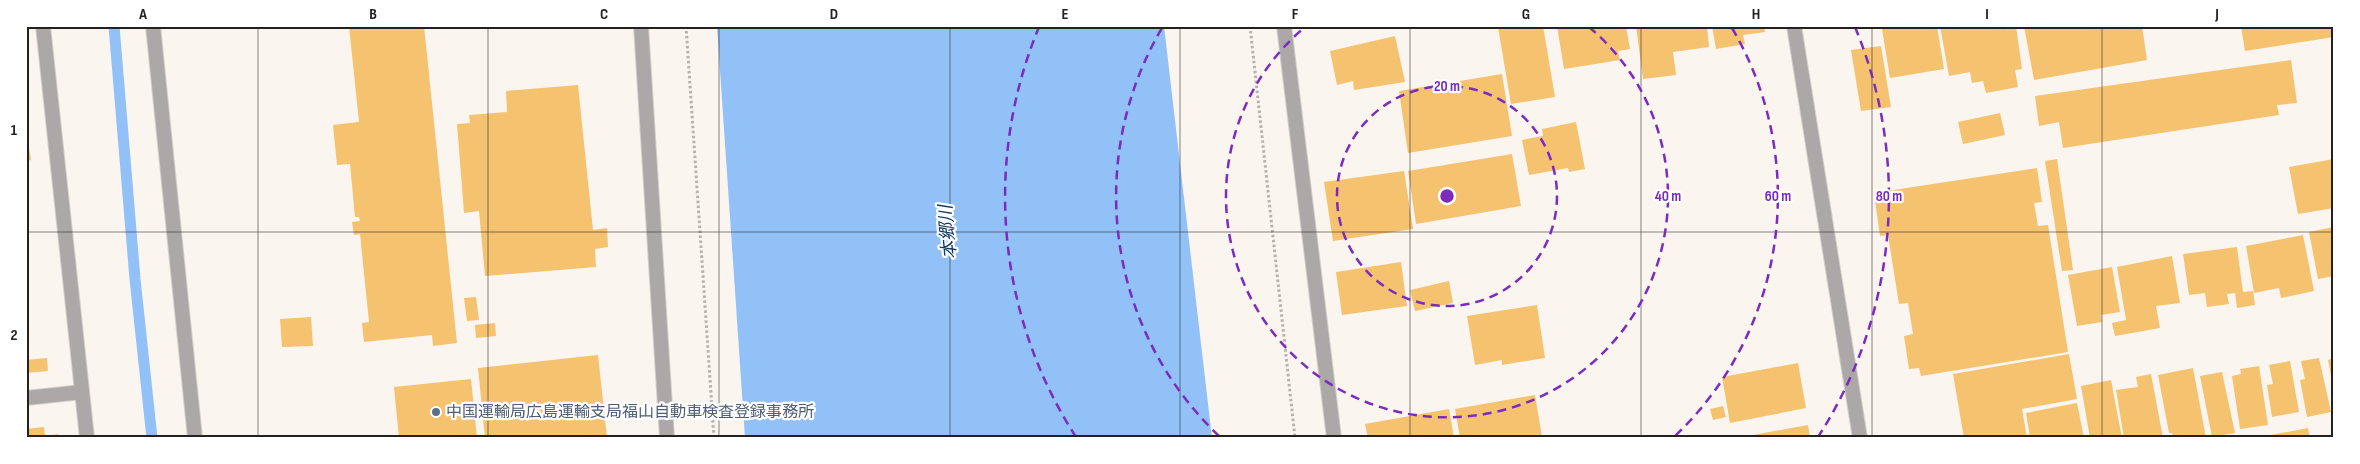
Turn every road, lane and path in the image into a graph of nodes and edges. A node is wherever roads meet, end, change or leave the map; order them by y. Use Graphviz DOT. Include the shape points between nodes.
graph roads {
  1 [pos="43,26"];
  2 [pos="153,26"];
  3 [pos="641,26"];
  4 [pos="686,26"];
  5 [pos="1250,26"];
  6 [pos="1284,26"];
  7 [pos="1794,26"];
  8 [pos="82,392"];
  9 [pos="26,398"];
  10 [pos="87,438"];
  11 [pos="194,438"];
  12 [pos="667,438"];
  13 [pos="714,438"];
  14 [pos="1295,438"];
  15 [pos="1334,438"];
  16 [pos="1860,438"];
  1 -- 8 [label="street"];
  2 -- 11 [label="street"];
  3 -- 12 [label="street"];
  4 -- 13 [label="path"];
  5 -- 14 [label="path"];
  6 -- 15 [label="street"];
  7 -- 16 [label="street"];
  8 -- 9 [label="street"];
  8 -- 10 [label="street"];
}
